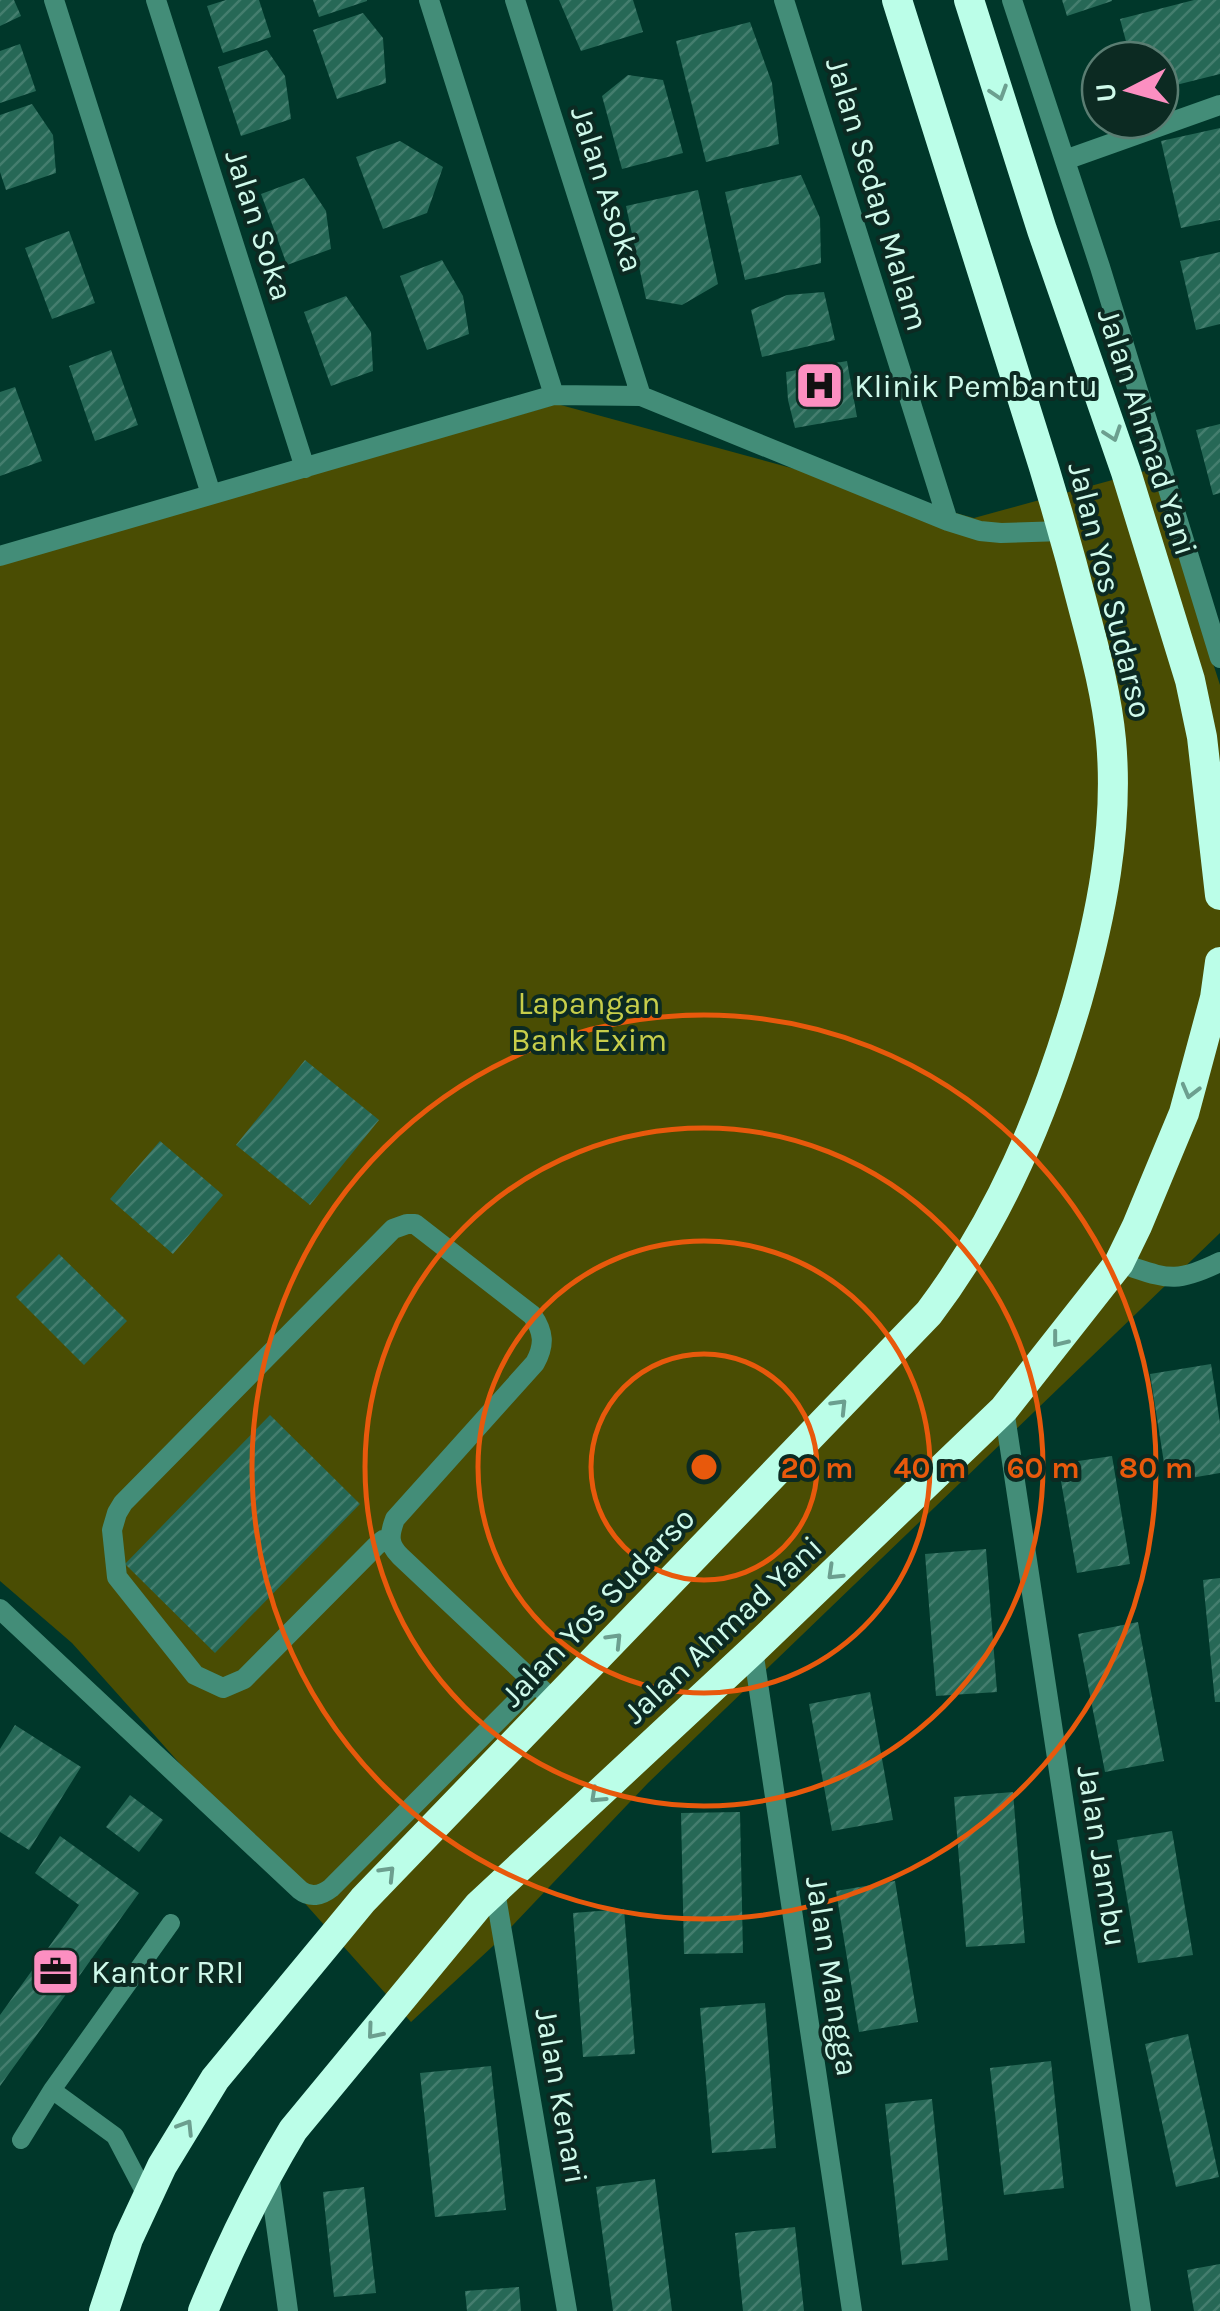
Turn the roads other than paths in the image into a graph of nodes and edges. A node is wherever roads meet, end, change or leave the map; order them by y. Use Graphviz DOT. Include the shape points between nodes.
graph roads {
  1 [pos="54,0"];
  2 [pos="156,0"];
  3 [pos="428,0"];
  4 [pos="515,0"];
  5 [pos="784,0"];
  6 [pos="897,0"];
  7 [pos="969,0"];
  8 [pos="1012,0"];
  9 [pos="1220,104"];
  10 [pos="1065,160"];
  11 [pos="554,396"];
  12 [pos="641,396"];
  13 [pos="305,468"];
  14 [pos="211,494"];
  15 [pos="948,521"];
  16 [pos="1064,531"];
  17 [pos="0,556"];
  18 [pos="1220,658"];
  19 [pos="1220,896"];
  20 [pos="1220,962"];
  21 [pos="1220,1262"];
  22 [pos="1119,1263"];
  23 [pos="1004,1409"];
  24 [pos="390,1542"];
  25 [pos="0,1609"];
  26 [pos="753,1650"];
  27 [pos="544,1693"];
  28 [pos="495,1890"];
  29 [pos="171,1923"];
  30 [pos="52,2090"];
  31 [pos="21,2140"];
  32 [pos="268,2171"];
  33 [pos="147,2197"];
  34 [pos="104,2311"];
  35 [pos="203,2311"];
  36 [pos="288,2311"];
  37 [pos="567,2311"];
  38 [pos="852,2311"];
  39 [pos="1141,2311"];
  1 -- 14 [label="street"];
  2 -- 13 [label="street, Jalan Soka"];
  3 -- 11 [label="street"];
  4 -- 12 [label="street, Jalan Asoka"];
  5 -- 15 [label="street, Jalan Sedap Malam"];
  6 -- 16 [label="highway, Jalan Yos Sudarso"];
  7 -- 19 [label="highway, Jalan Ahmad Yani, one-way" via="1190,680"];
  8 -- 10 [label="street"];
  9 -- 10 [label="street"];
  10 -- 18 [label="street"];
  11 -- 12 [label="street"];
  11 -- 13 [label="street"];
  12 -- 15 [label="street"];
  13 -- 14 [label="street"];
  14 -- 17 [label="street"];
  15 -- 16 [label="street" via="1001,533"];
  27 -- 16 [label="highway, Jalan Yos Sudarso, one-way" via="929,1313 1017,1168 1093,946 1113,809 1099,669"];
  20 -- 22 [label="highway, Jalan Ahmad Yani, one-way" via="1184,1113"];
  21 -- 22 [label="street" via="1177,1278"];
  22 -- 23 [label="highway, Jalan Ahmad Yani, one-way"];
  23 -- 26 [label="highway, Jalan Ahmad Yani, one-way"];
  23 -- 39 [label="street, Jalan Jambu"];
  24 -- 24 [label="street" via="396,1520 535,1363 543,1343 532,1315 415,1224 393,1229 124,1503 112,1530 117,1577 196,1675 223,1688 244,1679 382,1540"];
  24 -- 27 [label="street"];
  25 -- 27 [label="street" via="310,1895 331,1888"];
  26 -- 28 [label="highway, Jalan Ahmad Yani, one-way"];
  26 -- 38 [label="street, Jalan Mangga"];
  33 -- 27 [label="highway, Jalan Yos Sudarso, one-way" via="215,2080"];
  28 -- 32 [label="highway, Jalan Ahmad Yani, one-way" via="293,2130"];
  28 -- 37 [label="street, Jalan Kenari"];
  29 -- 30 [label="lane"];
  30 -- 31 [label="lane"];
  30 -- 33 [label="lane" via="115,2136"];
  32 -- 35 [label="highway, Jalan Ahmad Yani"];
  32 -- 36 [label="street"];
  33 -- 34 [label="highway, Jalan Yos Sudarso"];
}
